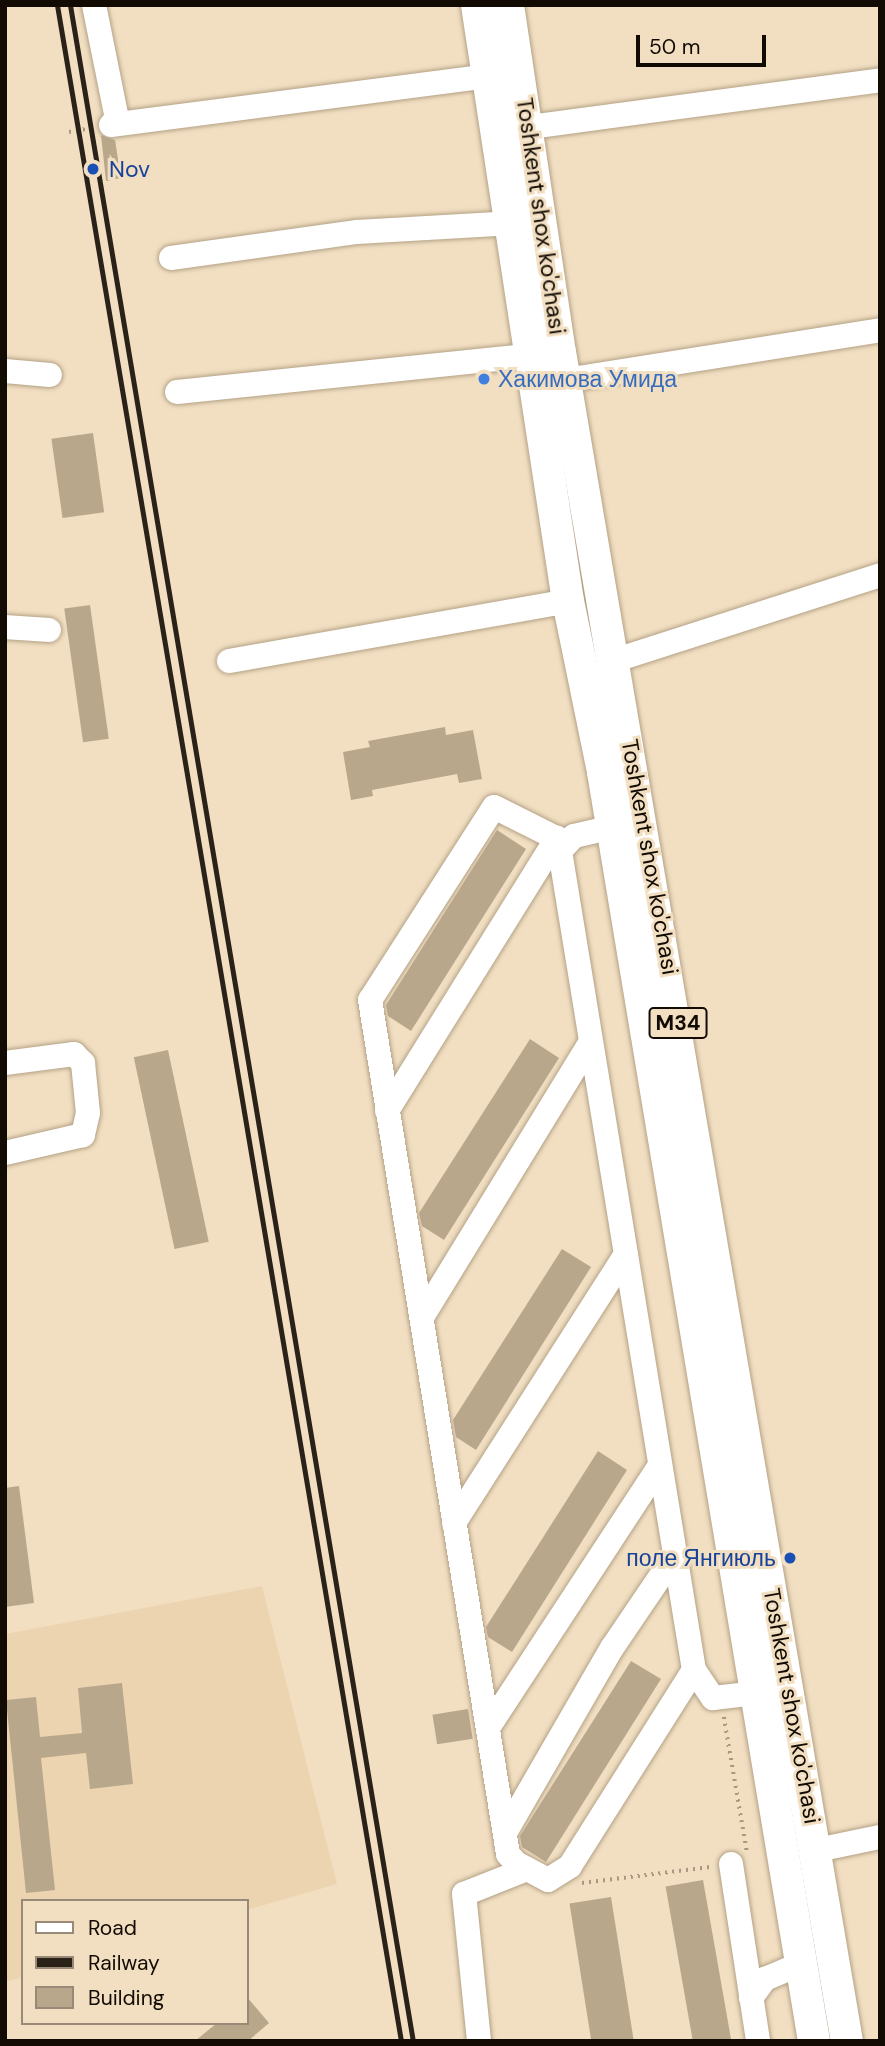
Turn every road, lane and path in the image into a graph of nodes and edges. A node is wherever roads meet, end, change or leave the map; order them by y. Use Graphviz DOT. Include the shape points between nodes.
graph roads {
  1 [pos="94,5"];
  2 [pos="477,5"];
  3 [pos="509,5"];
  4 [pos="490,76"];
  5 [pos="880,80"];
  6 [pos="530,127"];
  7 [pos="514,223"];
  8 [pos="171,258"];
  9 [pos="880,330"];
  10 [pos="534,355"];
  11 [pos="5,371"];
  12 [pos="50,375"];
  13 [pos="566,380"];
  14 [pos="177,392"];
  15 [pos="880,575"];
  16 [pos="568,601"];
  17 [pos="5,627"];
  18 [pos="49,630"];
  19 [pos="616,660"];
  20 [pos="229,661"];
  21 [pos="635,767"];
  22 [pos="603,772"];
  23 [pos="613,827"];
  24 [pos="560,840"];
  25 [pos="590,1043"];
  26 [pos="5,1063"];
  27 [pos="387,1111"];
  28 [pos="5,1153"];
  29 [pos="626,1254"];
  30 [pos="424,1314"];
  31 [pos="660,1465"];
  32 [pos="454,1523"];
  33 [pos="675,1555"];
  34 [pos="694,1670"];
  35 [pos="757,1693"];
  36 [pos="720,1698"];
  37 [pos="488,1728"];
  38 [pos="505,1833"];
  39 [pos="880,1837"];
  40 [pos="817,1850"];
  41 [pos="731,1864"];
  42 [pos="527,1869"];
  43 [pos="561,1876"];
  44 [pos="802,1964"];
  45 [pos="751,1998"];
  46 [pos="479,2041"];
  47 [pos="758,2041"];
  48 [pos="814,2041"];
  49 [pos="847,2041"];
  1 -- 4 [label="street" via="114,124"];
  2 -- 4 [label="main road, Toshkent shox ko'chasi / M34"];
  3 -- 6 [label="main road, Toshkent shox ko'chasi / M34"];
  4 -- 7 [label="main road, Toshkent shox ko'chasi / M34"];
  5 -- 6 [label="street"];
  6 -- 13 [label="main road, Toshkent shox ko'chasi / M34"];
  7 -- 8 [label="street" via="357,232"];
  7 -- 10 [label="main road, Toshkent shox ko'chasi / M34"];
  9 -- 13 [label="street"];
  10 -- 14 [label="street"];
  10 -- 16 [label="main road, Toshkent shox ko'chasi / M34"];
  11 -- 12 [label="street"];
  13 -- 19 [label="main road, Toshkent shox ko'chasi / M34"];
  15 -- 19 [label="street"];
  16 -- 20 [label="street"];
  16 -- 22 [label="main road, Toshkent shox ko'chasi / M34"];
  17 -- 18 [label="street"];
  19 -- 21 [label="main road, Toshkent shox ko'chasi / M34"];
  21 -- 22 [label="main road"];
  21 -- 40 [label="main road, Toshkent shox ko'chasi / M34"];
  22 -- 23 [label="main road, Toshkent shox ko'chasi / M34"];
  23 -- 24 [label="street"];
  23 -- 35 [label="main road, Toshkent shox ko'chasi / M34"];
  24 -- 25 [label="street"];
  24 -- 27 [label="street"];
  24 -- 27 [label="street" via="494,807 376,989 371,1011"];
  25 -- 29 [label="street"];
  25 -- 30 [label="street"];
  26 -- 28 [label="street" via="74,1054 83,1063 88,1113 83,1135"];
  27 -- 30 [label="street"];
  29 -- 31 [label="street"];
  29 -- 32 [label="street"];
  30 -- 32 [label="street"];
  31 -- 33 [label="street"];
  31 -- 37 [label="street"];
  32 -- 37 [label="street"];
  33 -- 34 [label="street"];
  33 -- 38 [label="street" via="612,1648"];
  34 -- 36 [label="street" via="713,1698"];
  34 -- 43 [label="street"];
  35 -- 36 [label="street"];
  35 -- 44 [label="main road, Toshkent shox ko'chasi / M34"];
  36 -- 41 [label="path" via="749,1861"];
  37 -- 38 [label="street"];
  38 -- 42 [label="street" via="508,1854"];
  39 -- 40 [label="street"];
  40 -- 49 [label="main road, Toshkent shox ko'chasi / M34"];
  41 -- 43 [label="path" via="577,1883"];
  41 -- 45 [label="street"];
  42 -- 43 [label="street" via="548,1880"];
  42 -- 46 [label="street" via="464,1894"];
  44 -- 45 [label="street" via="765,1979"];
  44 -- 48 [label="main road, Toshkent shox ko'chasi / M34"];
  45 -- 47 [label="street"];
}
